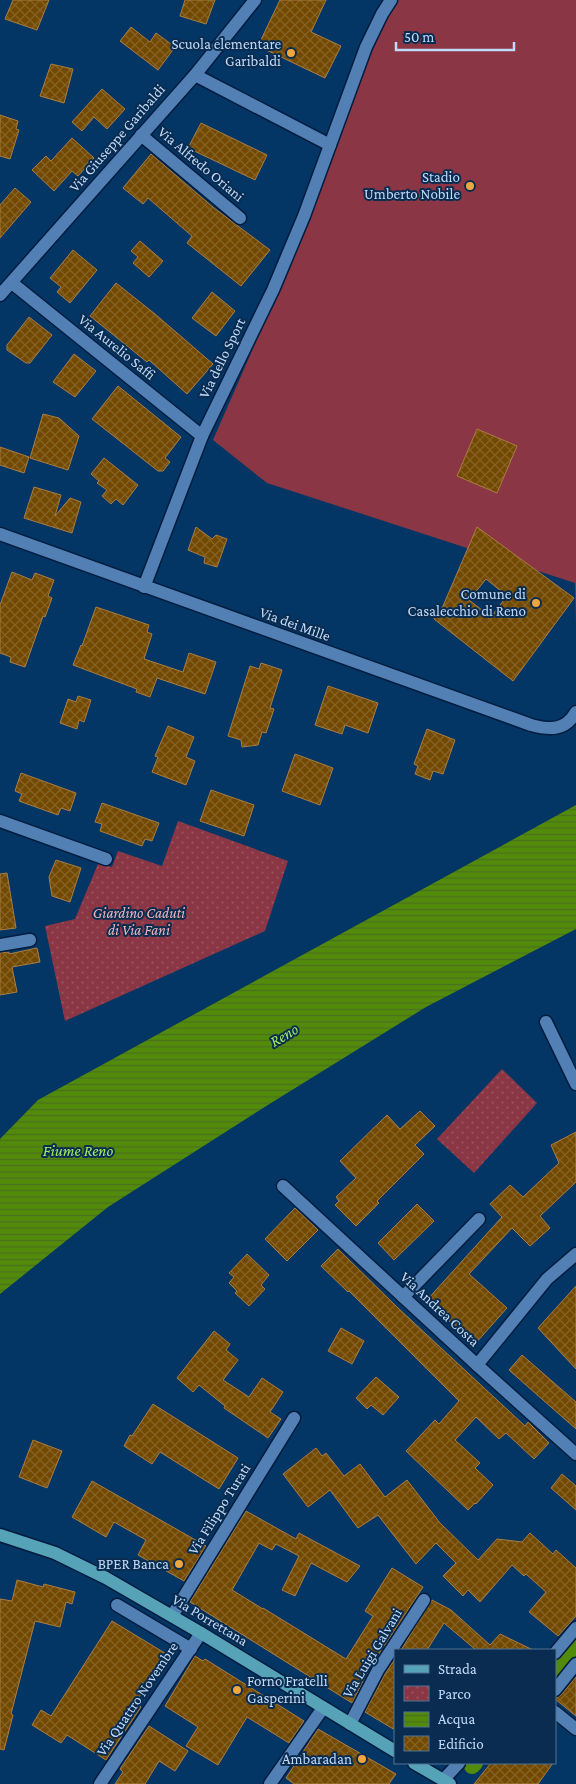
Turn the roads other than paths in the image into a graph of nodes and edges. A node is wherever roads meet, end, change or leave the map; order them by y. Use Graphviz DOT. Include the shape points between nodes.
graph roads {
  1 [pos="254,0"];
  2 [pos="391,0"];
  3 [pos="195,75"];
  4 [pos="141,135"];
  5 [pos="330,145"];
  6 [pos="240,218"];
  7 [pos="12,283"];
  8 [pos="0,295"];
  9 [pos="202,436"];
  10 [pos="0,534"];
  11 [pos="144,587"];
  12 [pos="576,712"];
  13 [pos="0,821"];
  14 [pos="106,859"];
  15 [pos="30,940"];
  16 [pos="0,945"];
  17 [pos="546,1022"];
  18 [pos="576,1084"];
  19 [pos="283,1186"];
  20 [pos="479,1219"];
  21 [pos="576,1254"];
  22 [pos="403,1297"];
  23 [pos="477,1366"];
  24 [pos="294,1418"];
  25 [pos="576,1454"];
  26 [pos="0,1535"];
  27 [pos="424,1600"];
  28 [pos="116,1605"];
  29 [pos="172,1616"];
  30 [pos="576,1628"];
  31 [pos="201,1633"];
  32 [pos="191,1649"];
  33 [pos="556,1652"];
  34 [pos="576,1664"];
  35 [pos="556,1689"];
  36 [pos="323,1708"];
  37 [pos="556,1713"];
  38 [pos="350,1724"];
  39 [pos="576,1730"];
  40 [pos="394,1750"];
  41 [pos="416,1764"];
  42 [pos="458,1764"];
  43 [pos="447,1782"];
  44 [pos="100,1784"];
  45 [pos="270,1784"];
  1 -- 3 [label="street, Via Giuseppe Garibaldi"];
  2 -- 5 [label="street, Via dello Sport" via="366,47"];
  3 -- 4 [label="street, Via Giuseppe Garibaldi"];
  3 -- 5 [label="street"];
  4 -- 6 [label="street, Via Alfredo Oriani"];
  4 -- 7 [label="street, Via Giuseppe Garibaldi"];
  5 -- 9 [label="street, Via dello Sport" via="273,290"];
  7 -- 8 [label="street, Via Giuseppe Garibaldi"];
  7 -- 9 [label="street, Via Aurelio Saffi"];
  9 -- 11 [label="street, Via dello Sport"];
  10 -- 11 [label="street, Via dei Mille"];
  11 -- 12 [label="street, Via dei Mille" via="532,725 557,728 570,721"];
  13 -- 14 [label="street"];
  15 -- 16 [label="street"];
  17 -- 18 [label="street"];
  19 -- 22 [label="street, Via Andrea Costa"];
  20 -- 22 [label="street"];
  21 -- 23 [label="street" via="547,1278"];
  22 -- 23 [label="street, Via Andrea Costa"];
  23 -- 25 [label="street, Via Andrea Costa"];
  24 -- 29 [label="street, Via Filippo Turati"];
  26 -- 29 [label="main road, Via Porrettana" via="46,1550 106,1578"];
  27 -- 38 [label="street, Via Luigi Galvani" via="378,1670"];
  28 -- 32 [label="street"];
  29 -- 31 [label="main road, Via Porrettana"];
  30 -- 33 [label="street"];
  31 -- 32 [label="street, Via Quattro Novembre"];
  31 -- 36 [label="main road, Via Porrettana"];
  32 -- 44 [label="street, Via Quattro Novembre"];
  34 -- 35 [label="street"];
  36 -- 38 [label="main road, Via Porrettana"];
  36 -- 45 [label="street"];
  37 -- 39 [label="street"];
  38 -- 40 [label="main road, Via Porrettana"];
  41 -- 43 [label="main road"];
  42 -- 43 [label="street"];
}
